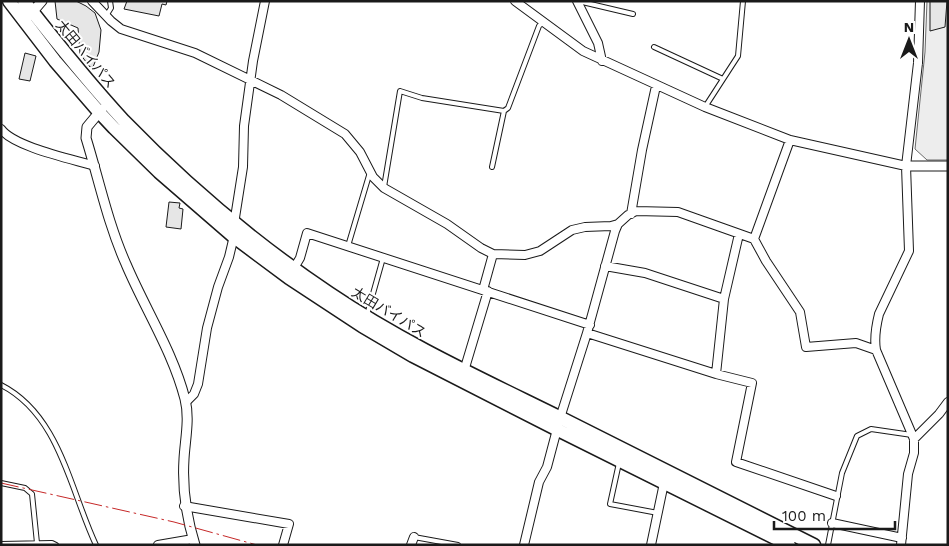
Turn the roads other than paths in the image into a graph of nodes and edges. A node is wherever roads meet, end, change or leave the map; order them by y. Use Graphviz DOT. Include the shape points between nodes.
graph roads {
  1 [pos="9,1"];
  2 [pos="24,1"];
  3 [pos="42,1"];
  4 [pos="92,1"];
  5 [pos="110,1"];
  6 [pos="265,1"];
  7 [pos="515,1"];
  8 [pos="577,1"];
  9 [pos="743,1"];
  10 [pos="920,1"];
  11 [pos="633,14"];
  12 [pos="28,16"];
  13 [pos="106,16"];
  14 [pos="542,23"];
  15 [pos="654,47"];
  16 [pos="602,61"];
  17 [pos="723,79"];
  18 [pos="250,80"];
  19 [pos="656,86"];
  20 [pos="108,102"];
  21 [pos="704,107"];
  22 [pos="99,112"];
  23 [pos="504,112"];
  24 [pos="1,129"];
  25 [pos="790,140"];
  26 [pos="94,166"];
  27 [pos="906,166"];
  28 [pos="948,166"];
  29 [pos="492,167"];
  30 [pos="370,172"];
  31 [pos="384,188"];
  32 [pos="631,214"];
  33 [pos="234,222"];
  34 [pos="618,224"];
  35 [pos="739,234"];
  36 [pos="234,237"];
  37 [pos="754,239"];
  38 [pos="348,246"];
  39 [pos="493,254"];
  40 [pos="383,258"];
  41 [pos="605,266"];
  42 [pos="294,268"];
  43 [pos="486,290"];
  44 [pos="724,298"];
  45 [pos="367,317"];
  46 [pos="588,329"];
  47 [pos="876,350"];
  48 [pos="464,372"];
  49 [pos="716,374"];
  50 [pos="1,385"];
  51 [pos="186,402"];
  52 [pos="948,402"];
  53 [pos="559,424"];
  54 [pos="914,437"];
  55 [pos="619,460"];
  56 [pos="664,482"];
  57 [pos="1,483"];
  58 [pos="836,496"];
  59 [pos="184,506"];
  60 [pos="658,513"];
  61 [pos="832,523"];
  62 [pos="413,541"];
  63 [pos="194,542"];
  64 [pos="901,542"];
  65 [pos="37,543"];
  66 [pos="1,544"];
  67 [pos="56,545"];
  68 [pos="96,545"];
  69 [pos="158,545"];
  70 [pos="282,545"];
  71 [pos="458,545"];
  72 [pos="524,545"];
  73 [pos="651,545"];
  74 [pos="789,545"];
  75 [pos="814,545"];
  76 [pos="828,545"];
  1 -- 12 [label="highway, 太田バイパス"];
  2 -- 12 [label="highway, 太田バイパス"];
  3 -- 12 [label="street"];
  4 -- 13 [label="street"];
  5 -- 13 [label="lane" via="111,8"];
  6 -- 18 [label="street"];
  7 -- 14 [label="street"];
  8 -- 11 [label="lane"];
  8 -- 16 [label="street" via="598,43"];
  9 -- 17 [label="lane" via="738,56"];
  10 -- 27 [label="street" via="918,63"];
  12 -- 20 [label="highway, 太田バイパス"];
  12 -- 22 [label="highway, 太田バイパス" via="50,55"];
  13 -- 18 [label="street" via="121,29 195,53"];
  14 -- 16 [label="street"];
  14 -- 23 [label="lane"];
  15 -- 17 [label="lane"];
  16 -- 19 [label="street"];
  17 -- 21 [label="lane"];
  18 -- 30 [label="street" via="345,134 360,152"];
  18 -- 33 [label="street" via="243,167"];
  19 -- 21 [label="street"];
  19 -- 32 [label="street"];
  20 -- 22 [label="street"];
  20 -- 33 [label="highway, 太田バイパス" via="166,163"];
  21 -- 25 [label="street"];
  22 -- 26 [label="street" via="89,122 86,132"];
  22 -- 36 [label="highway, 太田バイパス" via="159,172"];
  23 -- 29 [label="lane"];
  23 -- 31 [label="lane" via="422,98 400,91"];
  24 -- 26 [label="street" via="28,146"];
  25 -- 27 [label="street"];
  25 -- 37 [label="street"];
  26 -- 51 [label="street" via="125,263 164,343"];
  27 -- 28 [label="street"];
  27 -- 47 [label="street" via="909,251 879,314"];
  30 -- 31 [label="street"];
  30 -- 38 [label="lane"];
  31 -- 39 [label="street"];
  32 -- 34 [label="street"];
  32 -- 35 [label="street" via="636,211 678,212"];
  33 -- 36 [label="street"];
  33 -- 42 [label="highway, 太田バイパス"];
  34 -- 39 [label="street" via="572,230 540,250 525,255"];
  34 -- 41 [label="street"];
  35 -- 37 [label="street"];
  35 -- 44 [label="street"];
  36 -- 51 [label="street" via="207,328 198,384"];
  36 -- 53 [label="highway, 太田バイパス" via="289,278 421,360"];
  37 -- 47 [label="street" via="800,312 806,347 856,343"];
  38 -- 40 [label="street"];
  38 -- 42 [label="street" via="307,233"];
  39 -- 43 [label="street"];
  40 -- 43 [label="street"];
  40 -- 45 [label="lane"];
  41 -- 44 [label="street" via="645,273"];
  41 -- 46 [label="street"];
  42 -- 45 [label="highway, 太田バイパス"];
  43 -- 46 [label="street"];
  43 -- 48 [label="street"];
  44 -- 49 [label="street"];
  45 -- 48 [label="highway, 太田バイパス"];
  46 -- 49 [label="street"];
  46 -- 53 [label="street"];
  47 -- 54 [label="street"];
  48 -- 53 [label="highway, 太田バイパス"];
  49 -- 58 [label="street" via="752,383 736,462"];
  50 -- 68 [label="lane" via="44,422"];
  51 -- 59 [label="street"];
  52 -- 54 [label="street"];
  53 -- 55 [label="highway, 太田バイパス"];
  53 -- 72 [label="street"];
  53 -- 75 [label="highway, 太田バイパス"];
  54 -- 58 [label="lane" via="871,429 857,436"];
  54 -- 64 [label="street"];
  55 -- 56 [label="highway, 太田バイパス"];
  55 -- 60 [label="lane" via="610,504"];
  56 -- 60 [label="street"];
  56 -- 74 [label="highway, 太田バイパス"];
  57 -- 65 [label="lane" via="24,488 32,494"];
  58 -- 61 [label="lane"];
  59 -- 63 [label="street"];
  59 -- 70 [label="street" via="289,524"];
  60 -- 73 [label="street"];
  61 -- 64 [label="street"];
  61 -- 76 [label="lane"];
  62 -- 71 [label="lane"];
  63 -- 69 [label="street"];
  65 -- 66 [label="lane"];
  65 -- 67 [label="lane"];
}
